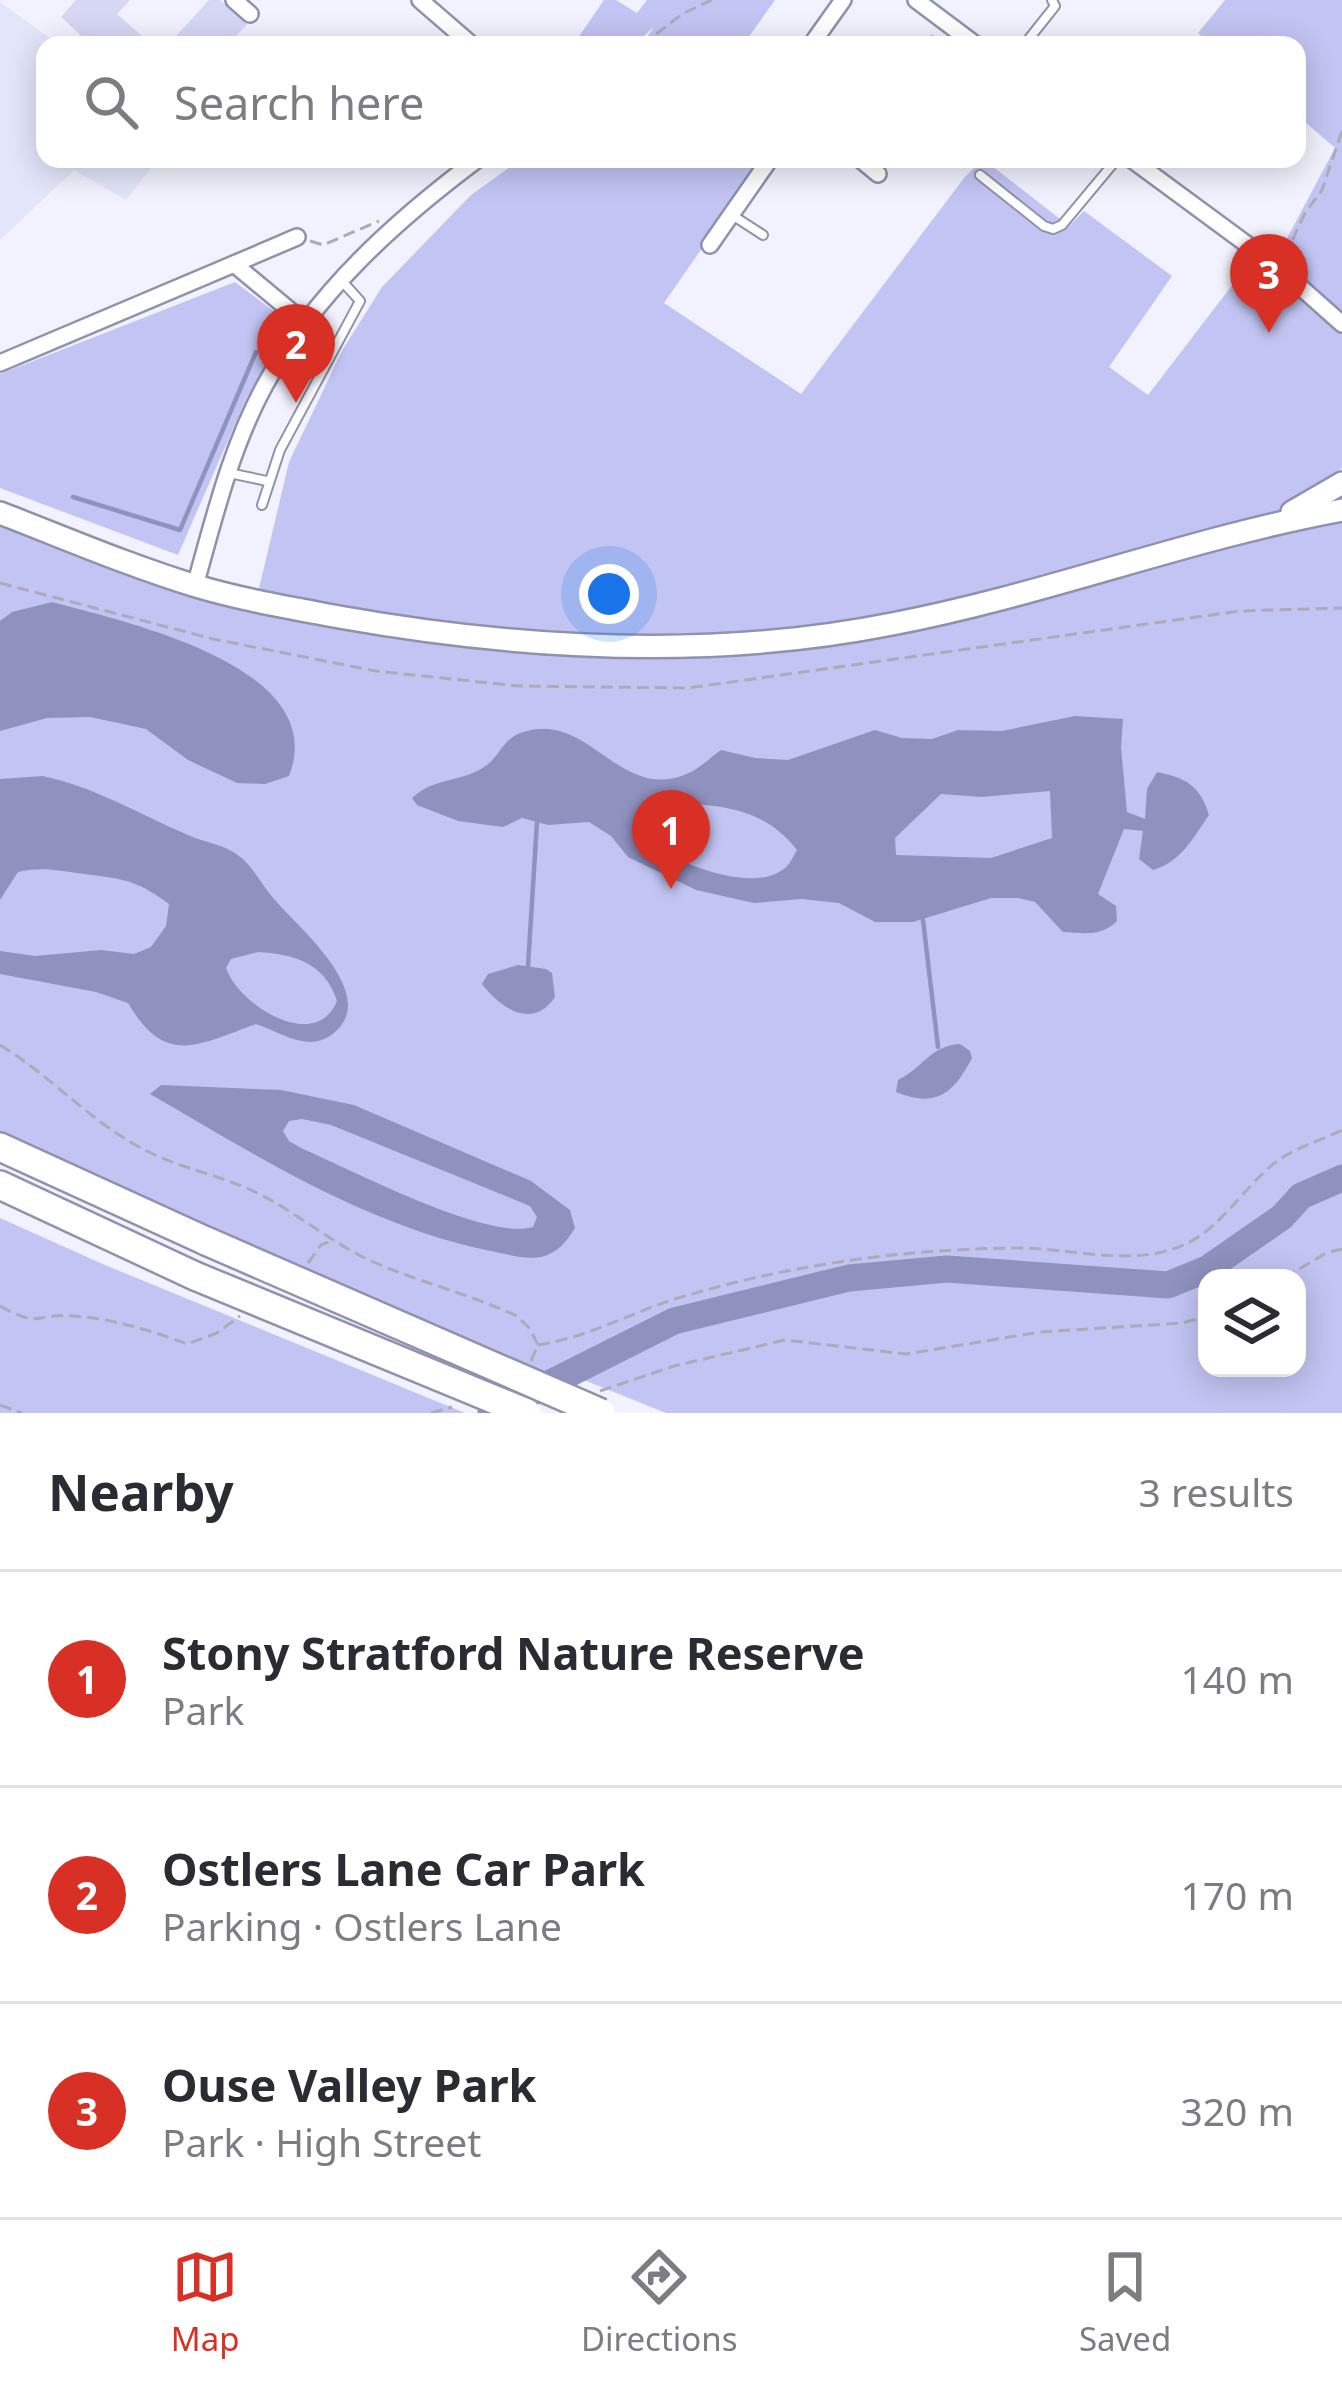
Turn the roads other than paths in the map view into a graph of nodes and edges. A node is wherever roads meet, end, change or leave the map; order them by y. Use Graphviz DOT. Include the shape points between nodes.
graph roads {
  1 [pos="234,0"];
  2 [pos="420,0"];
  3 [pos="843,0"];
  4 [pos="916,0"];
  5 [pos="1052,0"];
  6 [pos="441,7"];
  7 [pos="250,14"];
  8 [pos="465,36"];
  9 [pos="817,36"];
  10 [pos="964,36"];
  11 [pos="1031,36"];
  12 [pos="467,168"];
  13 [pos="764,168"];
  14 [pos="871,168"];
  15 [pos="1110,168"];
  16 [pos="1142,168"];
  17 [pos="878,174"];
  18 [pos="980,175"];
  19 [pos="731,214"];
  20 [pos="763,235"];
  21 [pos="297,237"];
  22 [pos="710,245"];
  23 [pos="235,264"];
  24 [pos="340,278"];
  25 [pos="304,323"];
  26 [pos="1342,324"];
  27 [pos="0,363"];
  28 [pos="227,473"];
  29 [pos="268,481"];
  30 [pos="1342,483"];
  31 [pos="262,505"];
  32 [pos="1342,509"];
  33 [pos="0,513"];
  34 [pos="1276,522"];
  35 [pos="195,586"];
  36 [pos="0,1148"];
  37 [pos="0,1185"];
  38 [pos="597,1403"];
  39 [pos="527,1413"];
  1 -- 7 [label="street"];
  2 -- 6 [label="street"];
  3 -- 9 [label="street"];
  4 -- 10 [label="street"];
  5 -- 11 [label="lane"];
  6 -- 8 [label="street"];
  12 -- 24 [label="street"];
  13 -- 19 [label="street"];
  14 -- 17 [label="street"];
  15 -- 18 [label="lane" via="1053,229"];
  16 -- 26 [label="street"];
  19 -- 20 [label="lane"];
  19 -- 22 [label="street"];
  21 -- 23 [label="street"];
  23 -- 25 [label="street"];
  23 -- 27 [label="street"];
  24 -- 25 [label="street"];
  24 -- 29 [label="lane" via="360,301"];
  25 -- 28 [label="street" via="264,386"];
  28 -- 29 [label="lane"];
  28 -- 35 [label="street"];
  29 -- 31 [label="lane"];
  30 -- 34 [label="street"];
  32 -- 34 [label="street"];
  33 -- 35 [label="street"];
  34 -- 35 [label="street" via="1064,585 887,626 706,644 476,637"];
  36 -- 38 [label="highway, bridge"];
  37 -- 39 [label="highway, bridge" via="195,1276"];
}
